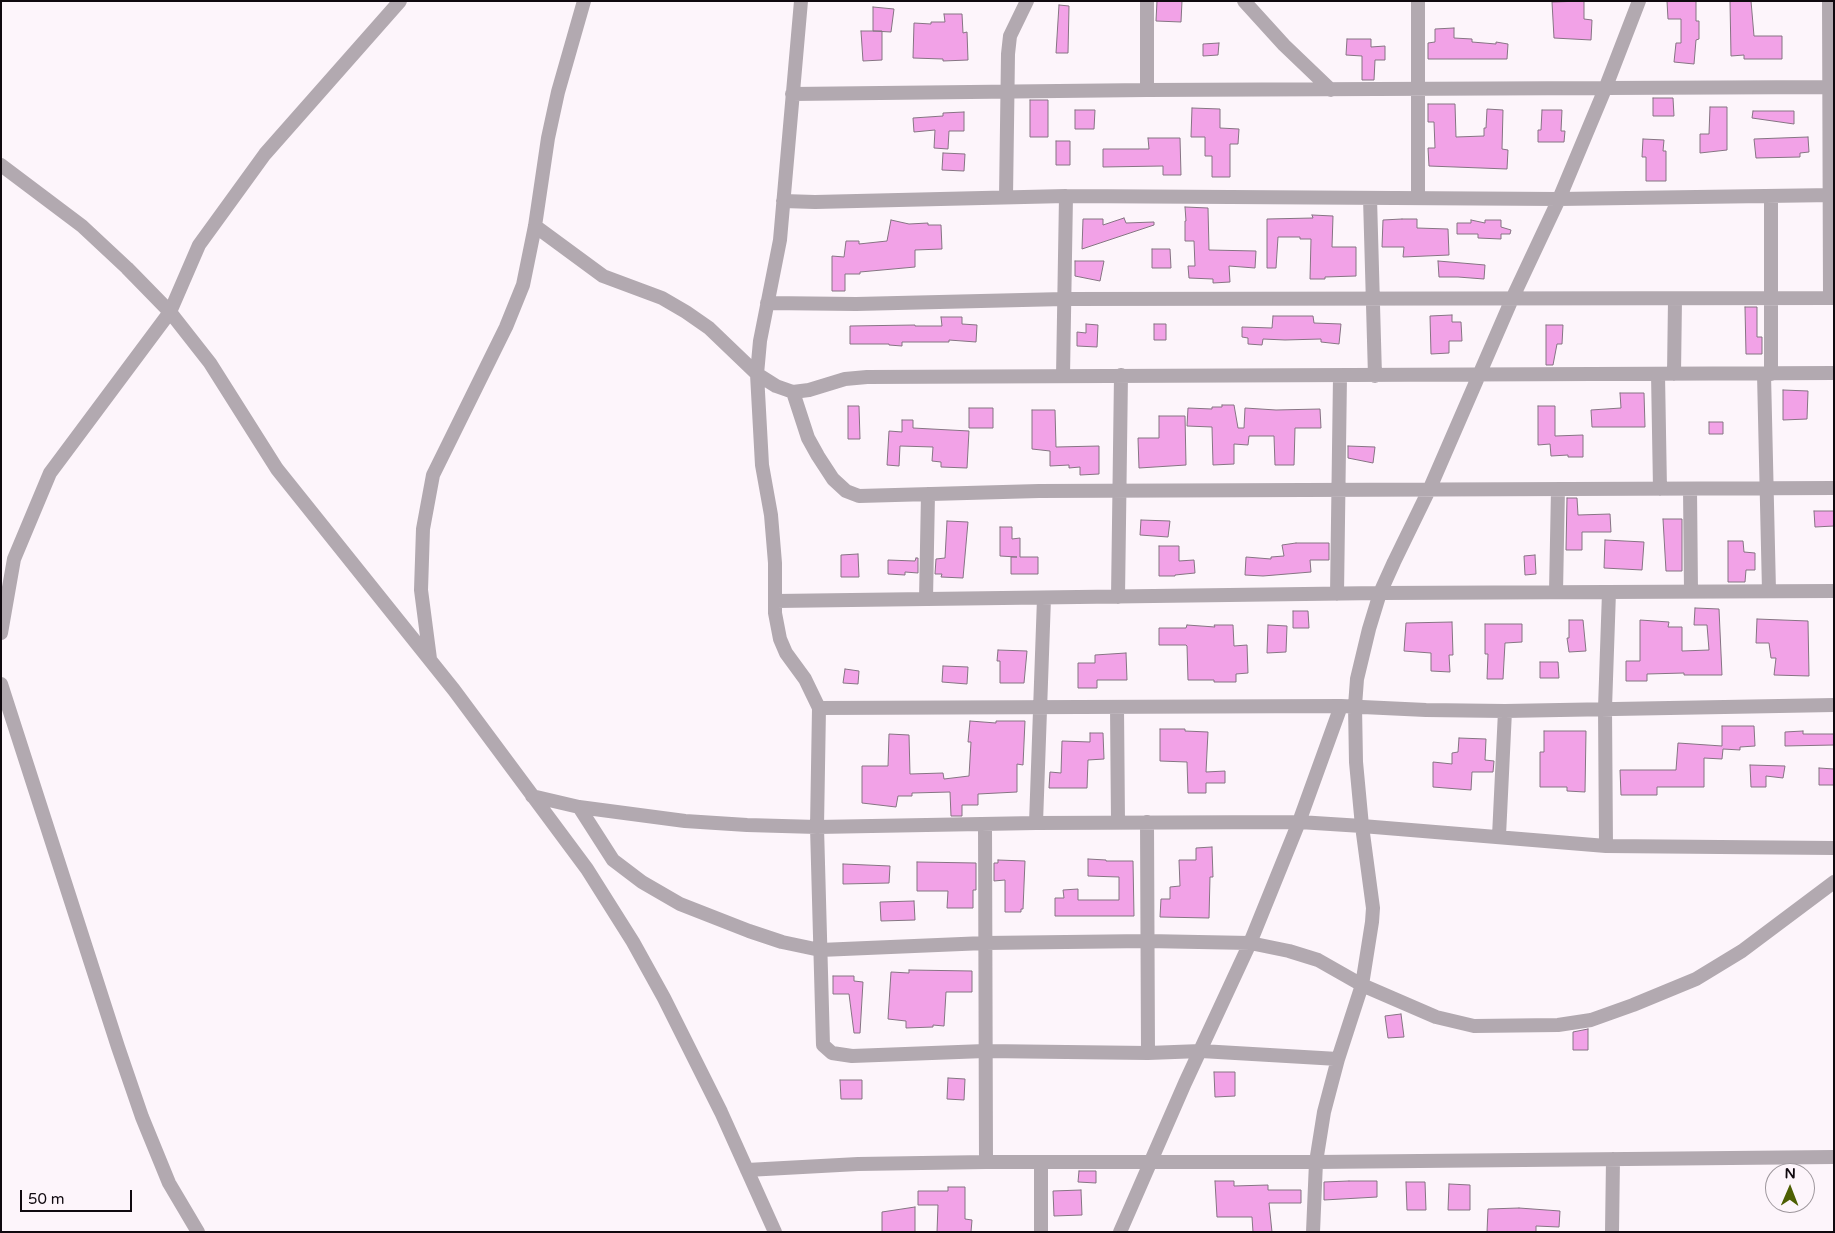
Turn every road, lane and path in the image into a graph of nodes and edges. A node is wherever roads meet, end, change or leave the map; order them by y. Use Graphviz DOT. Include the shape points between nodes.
graph roads {
  1 [pos="400,1"];
  2 [pos="584,1"];
  3 [pos="801,1"];
  4 [pos="1027,1"];
  5 [pos="1146,1"];
  6 [pos="1244,1"];
  7 [pos="1418,1"];
  8 [pos="1639,1"];
  9 [pos="1830,1"];
  10 [pos="1832,87"];
  11 [pos="1418,89"];
  12 [pos="1606,89"];
  13 [pos="1147,90"];
  14 [pos="1331,90"];
  15 [pos="1008,92"];
  16 [pos="792,94"];
  17 [pos="1,165"];
  18 [pos="1832,195"];
  19 [pos="1066,196"];
  20 [pos="1771,196"];
  21 [pos="1006,197"];
  22 [pos="1370,198"];
  23 [pos="1418,198"];
  24 [pos="1558,199"];
  25 [pos="783,201"];
  26 [pos="535,226"];
  27 [pos="1771,298"];
  28 [pos="1832,298"];
  29 [pos="1373,299"];
  30 [pos="1512,299"];
  31 [pos="1675,299"];
  32 [pos="1064,300"];
  33 [pos="767,302"];
  34 [pos="170,312"];
  35 [pos="757,374"];
  36 [pos="1658,374"];
  37 [pos="1674,374"];
  38 [pos="1767,374"];
  39 [pos="1834,374"];
  40 [pos="1478,375"];
  41 [pos="1063,376"];
  42 [pos="1120,376"];
  43 [pos="1340,376"];
  44 [pos="1375,376"];
  45 [pos="793,392"];
  46 [pos="1430,488"];
  47 [pos="1767,488"];
  48 [pos="1834,488"];
  49 [pos="1558,489"];
  50 [pos="1660,489"];
  51 [pos="1690,489"];
  52 [pos="1339,490"];
  53 [pos="1120,491"];
  54 [pos="928,494"];
  55 [pos="1691,591"];
  56 [pos="1769,591"];
  57 [pos="1834,591"];
  58 [pos="1556,592"];
  59 [pos="1609,592"];
  60 [pos="1380,593"];
  61 [pos="1337,594"];
  62 [pos="1118,597"];
  63 [pos="1044,598"];
  64 [pos="926,599"];
  65 [pos="776,602"];
  66 [pos="1,633"];
  67 [pos="430,661"];
  68 [pos="1,684"];
  69 [pos="1834,705"];
  70 [pos="1348,706"];
  71 [pos="1040,707"];
  72 [pos="1117,707"];
  73 [pos="819,708"];
  74 [pos="1605,708"];
  75 [pos="1505,711"];
  76 [pos="532,796"];
  77 [pos="578,807"];
  78 [pos="1036,822"];
  79 [pos="1118,822"];
  80 [pos="1147,822"];
  81 [pos="1299,822"];
  82 [pos="985,824"];
  83 [pos="1362,826"];
  84 [pos="817,827"];
  85 [pos="1500,836"];
  86 [pos="1606,846"];
  87 [pos="1834,848"];
  88 [pos="1834,882"];
  89 [pos="1147,940"];
  90 [pos="985,943"];
  91 [pos="1250,943"];
  92 [pos="820,950"];
  93 [pos="1362,985"];
  94 [pos="1200,1051"];
  95 [pos="986,1052"];
  96 [pos="1148,1053"];
  97 [pos="1338,1059"];
  98 [pos="1834,1157"];
  99 [pos="1613,1159"];
  100 [pos="986,1162"];
  101 [pos="1151,1162"];
  102 [pos="1316,1162"];
  103 [pos="1041,1163"];
  104 [pos="747,1170"];
  105 [pos="198,1232"];
  106 [pos="775,1232"];
  107 [pos="1041,1232"];
  108 [pos="1120,1232"];
  109 [pos="1313,1232"];
  110 [pos="1612,1232"];
  1 -- 34 [label="street" via="265,154 199,245"];
  2 -- 26 [label="street" via="548,138"];
  3 -- 16 [label="street"];
  4 -- 15 [label="street" via="1010,36"];
  5 -- 13 [label="street"];
  6 -- 14 [label="street"];
  7 -- 11 [label="street"];
  8 -- 12 [label="street"];
  9 -- 10 [label="street"];
  10 -- 12 [label="street"];
  10 -- 18 [label="street"];
  11 -- 12 [label="street"];
  11 -- 14 [label="street"];
  11 -- 23 [label="street"];
  12 -- 24 [label="street"];
  13 -- 14 [label="street"];
  13 -- 15 [label="street"];
  15 -- 16 [label="street"];
  15 -- 21 [label="street"];
  16 -- 25 [label="street"];
  17 -- 34 [label="street" via="82,226"];
  18 -- 20 [label="street"];
  18 -- 28 [label="street"];
  19 -- 21 [label="street"];
  19 -- 22 [label="street"];
  19 -- 32 [label="street"];
  20 -- 24 [label="street"];
  20 -- 27 [label="street"];
  21 -- 25 [label="street"];
  22 -- 23 [label="street"];
  22 -- 29 [label="street"];
  23 -- 24 [label="street"];
  24 -- 30 [label="street"];
  25 -- 33 [label="street" via="780,240"];
  26 -- 35 [label="street" via="603,276 662,298 686,312 709,328"];
  26 -- 67 [label="street" via="523,285 506,327 433,476 423,529 421,590"];
  27 -- 28 [label="street"];
  27 -- 31 [label="street"];
  27 -- 38 [label="street"];
  29 -- 30 [label="street"];
  29 -- 32 [label="street"];
  29 -- 44 [label="street"];
  30 -- 31 [label="street"];
  30 -- 40 [label="street"];
  31 -- 37 [label="street"];
  32 -- 33 [label="street" via="856,304"];
  32 -- 41 [label="street"];
  33 -- 35 [label="street"];
  34 -- 66 [label="street" via="50,473 14,559"];
  34 -- 67 [label="street" via="210,363 277,470"];
  35 -- 45 [label="street"];
  35 -- 65 [label="street" via="762,466 771,515"];
  36 -- 37 [label="street"];
  36 -- 40 [label="street"];
  36 -- 50 [label="street"];
  37 -- 38 [label="street"];
  38 -- 39 [label="street"];
  38 -- 47 [label="street"];
  40 -- 44 [label="street"];
  40 -- 46 [label="street"];
  41 -- 42 [label="street"];
  41 -- 45 [label="street" via="867,377"];
  42 -- 43 [label="street"];
  42 -- 53 [label="street"];
  43 -- 44 [label="street"];
  43 -- 52 [label="street"];
  45 -- 54 [label="street" via="808,438 833,479 846,491 859,496"];
  46 -- 49 [label="street"];
  46 -- 52 [label="street"];
  46 -- 60 [label="street"];
  47 -- 48 [label="street"];
  47 -- 51 [label="street"];
  47 -- 56 [label="street"];
  49 -- 50 [label="street"];
  49 -- 58 [label="street"];
  50 -- 51 [label="street"];
  51 -- 55 [label="street"];
  52 -- 53 [label="street"];
  52 -- 61 [label="street"];
  53 -- 54 [label="street"];
  53 -- 62 [label="street"];
  54 -- 64 [label="street"];
  55 -- 56 [label="street"];
  55 -- 59 [label="street"];
  56 -- 57 [label="street"];
  58 -- 59 [label="street"];
  58 -- 60 [label="street"];
  59 -- 74 [label="street"];
  60 -- 61 [label="street"];
  60 -- 70 [label="street"];
  61 -- 62 [label="street"];
  62 -- 63 [label="street"];
  63 -- 64 [label="street"];
  63 -- 71 [label="street"];
  64 -- 65 [label="street"];
  65 -- 73 [label="street" via="780,639"];
  67 -- 76 [label="street"];
  68 -- 105 [label="street" via="142,1117 169,1183"];
  69 -- 74 [label="street"];
  70 -- 72 [label="street"];
  70 -- 75 [label="street"];
  70 -- 81 [label="street"];
  70 -- 83 [label="street"];
  71 -- 72 [label="street"];
  71 -- 73 [label="street"];
  71 -- 78 [label="street"];
  72 -- 79 [label="street"];
  73 -- 84 [label="street"];
  74 -- 75 [label="street"];
  74 -- 86 [label="street"];
  75 -- 85 [label="street"];
  76 -- 77 [label="street"];
  76 -- 104 [label="street" via="587,869 633,942 677,1024"];
  77 -- 84 [label="street" via="685,821"];
  77 -- 92 [label="street" via="613,860 642,882 680,904 749,931"];
  78 -- 79 [label="street"];
  78 -- 82 [label="street"];
  79 -- 80 [label="street"];
  80 -- 81 [label="street"];
  80 -- 89 [label="street"];
  81 -- 83 [label="street"];
  81 -- 91 [label="street"];
  82 -- 84 [label="street"];
  82 -- 90 [label="street"];
  83 -- 85 [label="street"];
  83 -- 93 [label="street" via="1373,908"];
  84 -- 92 [label="street"];
  85 -- 86 [label="street"];
  86 -- 87 [label="street"];
  88 -- 93 [label="street" via="1742,951 1696,979 1591,1020 1558,1025 1474,1026 1436,1017"];
  89 -- 90 [label="street"];
  89 -- 91 [label="street"];
  89 -- 96 [label="street"];
  90 -- 92 [label="street"];
  90 -- 95 [label="street"];
  91 -- 93 [label="street" via="1289,950 1318,960"];
  91 -- 94 [label="street"];
  92 -- 95 [label="street" via="823,1045 832,1053 852,1056"];
  93 -- 97 [label="street"];
  94 -- 96 [label="street"];
  94 -- 97 [label="street"];
  94 -- 101 [label="street"];
  95 -- 96 [label="street"];
  95 -- 100 [label="street"];
  97 -- 102 [label="street" via="1324,1112"];
  98 -- 99 [label="street"];
  99 -- 102 [label="street"];
  99 -- 110 [label="street"];
  100 -- 103 [label="street"];
  100 -- 104 [label="street"];
  101 -- 102 [label="street"];
  101 -- 103 [label="street"];
  101 -- 108 [label="street"];
  102 -- 109 [label="street"];
  103 -- 107 [label="street"];
  104 -- 106 [label="street"];
}
